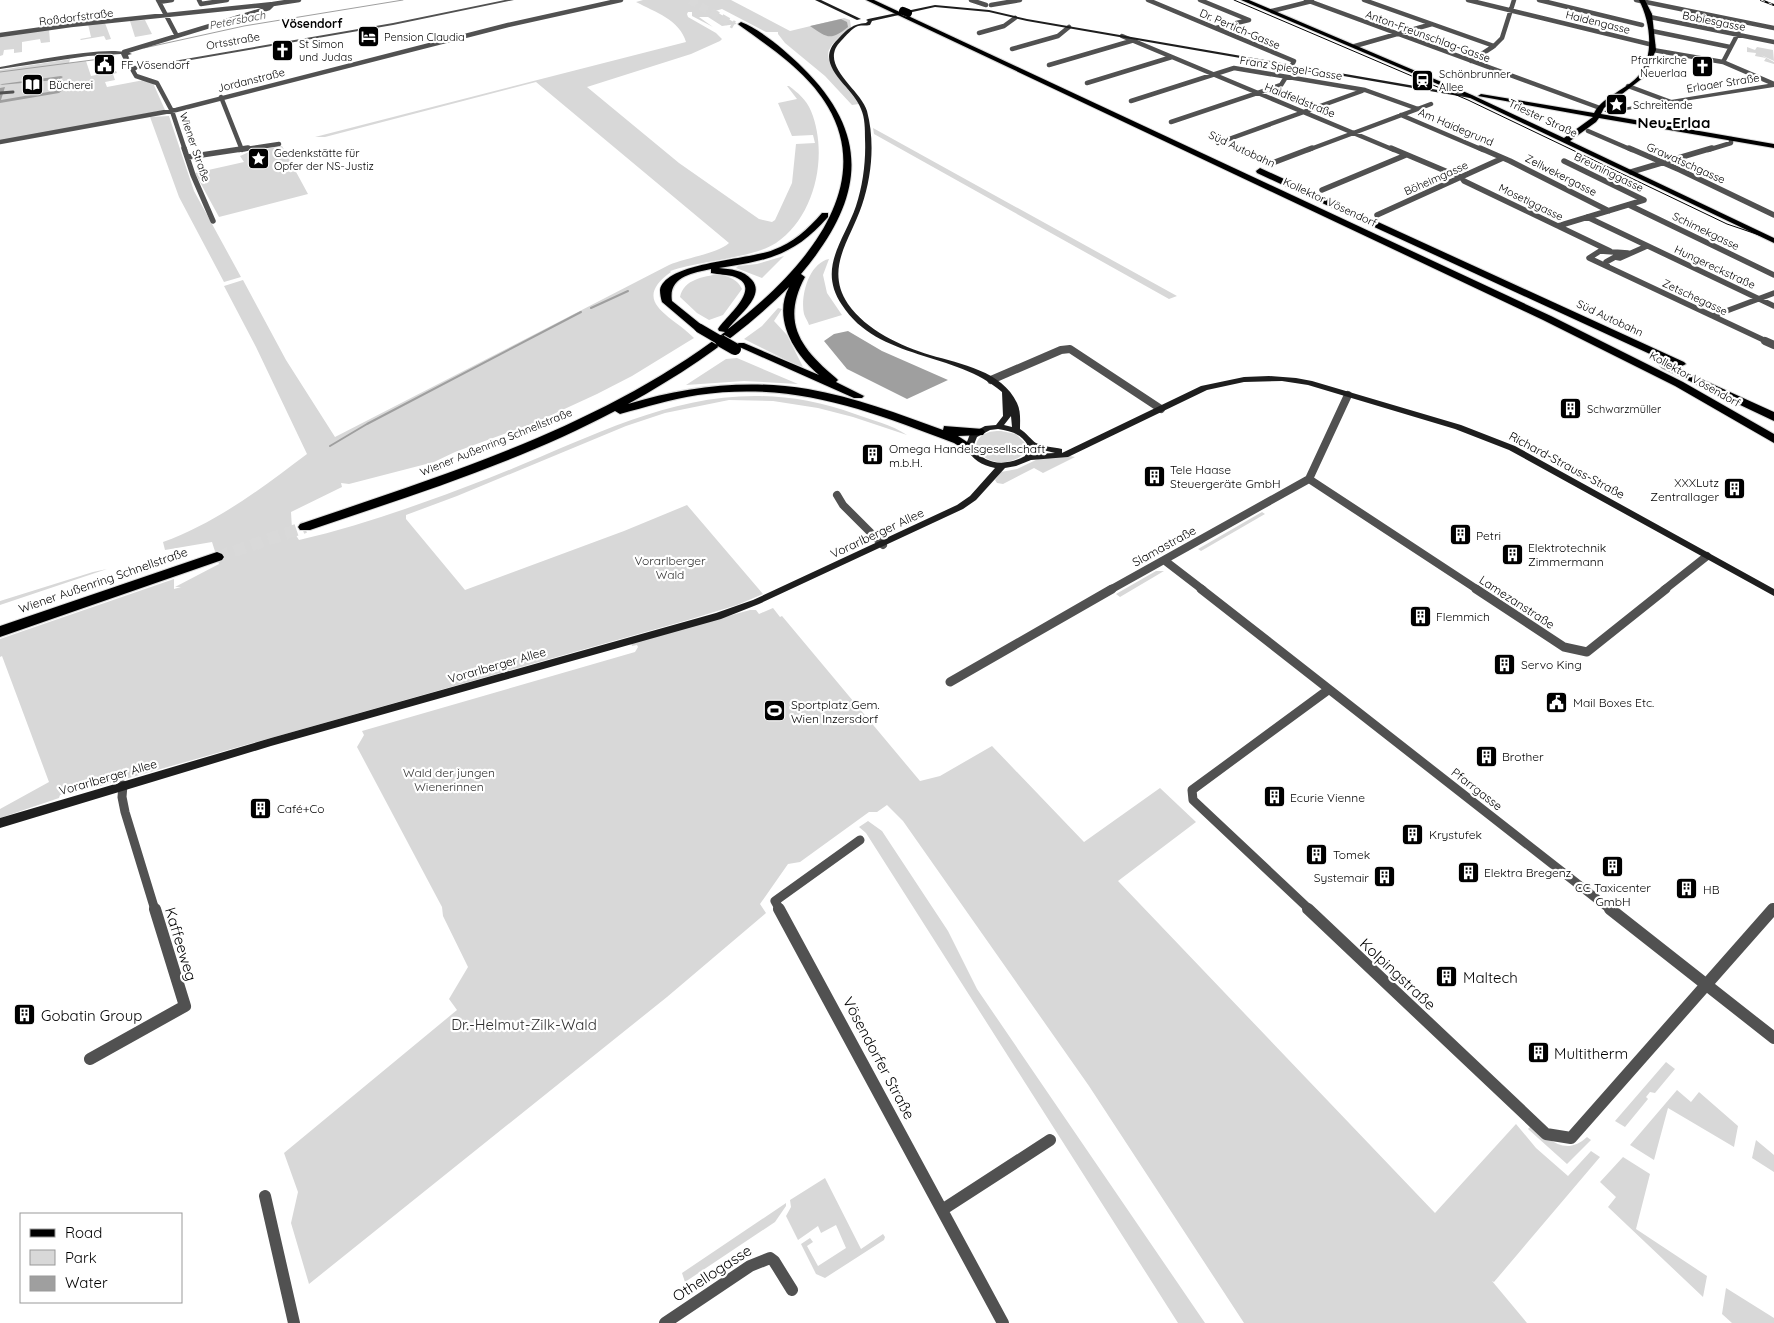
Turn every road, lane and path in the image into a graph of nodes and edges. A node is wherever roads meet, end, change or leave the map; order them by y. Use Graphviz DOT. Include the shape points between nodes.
graph roads {
  1 [pos="172,0"];
  2 [pos="227,0"];
  3 [pos="299,0"];
  4 [pos="512,0"];
  5 [pos="621,0"];
  6 [pos="817,0"];
  7 [pos="869,0"];
  8 [pos="880,0"];
  9 [pos="1020,0"];
  10 [pos="1148,0"];
  11 [pos="1200,0"];
  12 [pos="1244,0"];
  13 [pos="1310,0"];
  14 [pos="1364,0"];
  15 [pos="1468,0"];
  16 [pos="1514,0"];
  17 [pos="1539,0"];
  18 [pos="1636,0"];
  19 [pos="159,1"];
  20 [pos="200,1"];
  21 [pos="282,1"];
  22 [pos="973,1"];
  23 [pos="1642,1"];
  24 [pos="897,3"];
  25 [pos="191,4"];
  26 [pos="273,4"];
  27 [pos="988,8"];
  28 [pos="1272,11"];
  29 [pos="1510,11"];
  30 [pos="906,12"];
  31 [pos="165,16"];
  32 [pos="1015,18"];
  33 [pos="1650,18"];
  34 [pos="858,22"];
  35 [pos="1744,22"];
  36 [pos="1432,24"];
  37 [pos="1642,25"];
  38 [pos="1069,27"];
  39 [pos="1216,28"];
  40 [pos="1774,28"];
  41 [pos="1652,32"];
  42 [pos="979,33"];
  43 [pos="1398,34"];
  44 [pos="0,35"];
  45 [pos="1737,35"];
  46 [pos="177,36"];
  47 [pos="1134,41"];
  48 [pos="1774,42"];
  49 [pos="1355,46"];
  50 [pos="1494,46"];
  51 [pos="1653,47"];
  52 [pos="1730,47"];
  53 [pos="124,52"];
  54 [pos="1013,53"];
  55 [pos="1172,57"];
  56 [pos="1471,61"];
  57 [pos="1723,62"];
  58 [pos="1292,65"];
  59 [pos="0,68"];
  60 [pos="135,68"];
  61 [pos="1047,70"];
  62 [pos="1212,75"];
  63 [pos="1286,77"];
  64 [pos="1368,78"];
  65 [pos="1395,82"];
  66 [pos="1774,84"];
  67 [pos="1628,86"];
  68 [pos="1078,87"];
  69 [pos="1087,87"];
  70 [pos="1365,90"];
  71 [pos="12,92"];
  72 [pos="1462,92"];
  73 [pos="0,93"];
  74 [pos="1257,93"];
  75 [pos="1470,96"];
  76 [pos="221,97"];
  77 [pos="1131,101"];
  78 [pos="1497,101"];
  79 [pos="1671,102"];
  80 [pos="1431,104"];
  81 [pos="1491,106"];
  82 [pos="1123,108"];
  83 [pos="1418,109"];
  84 [pos="172,110"];
  85 [pos="1132,112"];
  86 [pos="1303,112"];
  87 [pos="1401,115"];
  88 [pos="1602,116"];
  89 [pos="1171,122"];
  90 [pos="1159,124"];
  91 [pos="1588,131"];
  92 [pos="1178,133"];
  93 [pos="1354,133"];
  94 [pos="1731,140"];
  95 [pos="0,142"];
  96 [pos="1568,142"];
  97 [pos="279,144"];
  98 [pos="1216,146"];
  99 [pos="1774,147"];
  100 [pos="242,150"];
  101 [pos="1223,154"];
  102 [pos="1406,155"];
  103 [pos="188,157"];
  104 [pos="1503,158"];
  105 [pos="1564,161"];
  106 [pos="1270,164"];
  107 [pos="1664,164"];
  108 [pos="1250,166"];
  109 [pos="1631,172"];
  110 [pos="1462,178"];
  111 [pos="1322,190"];
  112 [pos="1629,205"];
  113 [pos="1609,211"];
  114 [pos="825,215"];
  115 [pos="1377,215"];
  116 [pos="1774,215"];
  117 [pos="1587,217"];
  118 [pos="213,222"];
  119 [pos="1558,226"];
  120 [pos="1774,241"];
  121 [pos="1594,244"];
  122 [pos="1647,246"];
  123 [pos="1600,251"];
  124 [pos="1628,253"];
  125 [pos="1613,254"];
  126 [pos="813,255"];
  127 [pos="1608,267"];
  128 [pos="1774,275"];
  129 [pos="1774,293"];
  130 [pos="1758,298"];
  131 [pos="1774,306"];
  132 [pos="1713,316"];
  133 [pos="702,326"];
  134 [pos="723,329"];
  135 [pos="1774,345"];
  136 [pos="738,347"];
  137 [pos="1651,359"];
  138 [pos="991,380"];
  139 [pos="1004,392"];
  140 [pos="1348,395"];
  141 [pos="857,396"];
  142 [pos="1774,408"];
  143 [pos="1161,409"];
  144 [pos="879,412"];
  145 [pos="1774,417"];
  146 [pos="571,427"];
  147 [pos="998,427"];
  148 [pos="1016,430"];
  149 [pos="978,432"];
  150 [pos="1774,432"];
  151 [pos="1774,439"];
  152 [pos="1032,444"];
  153 [pos="969,447"];
  154 [pos="1078,449"];
  155 [pos="1029,457"];
  156 [pos="984,462"];
  157 [pos="1002,466"];
  158 [pos="1309,479"];
  159 [pos="982,487"];
  160 [pos="838,494"];
  161 [pos="883,545"];
  162 [pos="1707,556"];
  163 [pos="1164,560"];
  164 [pos="1774,593"];
  165 [pos="0,622"];
  166 [pos="0,632"];
  167 [pos="950,682"];
  168 [pos="1328,690"];
  169 [pos="124,785"];
  170 [pos="0,823"];
  171 [pos="860,840"];
  172 [pos="1774,908"];
  173 [pos="1705,984"];
  174 [pos="1774,1038"];
  175 [pos="90,1059"];
  176 [pos="1050,1140"];
  177 [pos="265,1196"];
  178 [pos="942,1210"];
  179 [pos="792,1290"];
  180 [pos="294,1323"];
  181 [pos="665,1323"];
  182 [pos="1003,1323"];
  1 -- 19 [label="street"];
  2 -- 20 [label="street" via="201,4"];
  3 -- 21 [label="street, Roßdorfstraße"];
  4 -- 60 [label="street, Ortsstraße"];
  5 -- 76 [label="street, Jordanstraße"];
  6 -- 34 [label="main road"];
  7 -- 30 [label="highway, Kollektor Vösendorf"];
  8 -- 30 [label="highway, Süd Autobahn"];
  9 -- 27 [label="street"];
  10 -- 39 [label="street, Dr. Pertich-Gasse"];
  11 -- 39 [label="street" via="1249,20"];
  12 -- 28 [label="main road, Triester Straße"];
  13 -- 28 [label="street"];
  13 -- 43 [label="street, Anton-Freunschlag-Gasse"];
  14 -- 36 [label="street"];
  15 -- 29 [label="street, Haidengasse"];
  16 -- 29 [label="street"];
  17 -- 37 [label="street"];
  18 -- 23 [label="street"];
  19 -- 31 [label="street"];
  20 -- 25 [label="street"];
  21 -- 26 [label="street, Roßdorfstraße"];
  22 -- 27 [label="street"];
  23 -- 33 [label="main road"];
  23 -- 35 [label="street"];
  24 -- 30 [label="highway, Süd Autobahn"];
  26 -- 31 [label="street, Roßdorfstraße"];
  26 -- 46 [label="street" via="269,8"];
  27 -- 32 [label="main road"];
  27 -- 34 [label="main road" via="930,6 869,21 868,24"];
  28 -- 49 [label="main road, Triester Straße"];
  29 -- 50 [label="street" via="1502,38"];
  29 -- 51 [label="street, Haidengasse"];
  30 -- 54 [label="highway, Süd Autobahn"];
  30 -- 137 [label="highway, Süd Autobahn"];
  30 -- 151 [label="highway, Kollektor Vösendorf" via="1547,318 1679,384"];
  31 -- 44 [label="street, Roßdorfstraße"];
  31 -- 46 [label="street"];
  32 -- 38 [label="main road"];
  32 -- 42 [label="street" via="1004,26"];
  33 -- 41 [label="main road"];
  33 -- 45 [label="street, Bobiesgasse"];
  34 -- 138 [label="main road" via="833,48 831,59 863,107 866,119 867,170 858,207 834,264 837,291 855,316 884,338 973,370"];
  35 -- 40 [label="street"];
  35 -- 45 [label="street"];
  36 -- 43 [label="street"];
  36 -- 50 [label="street"];
  38 -- 47 [label="main road"];
  38 -- 54 [label="street" via="1059,36"];
  39 -- 58 [label="street, Dr. Pertich-Gasse" via="1294,61"];
  41 -- 51 [label="main road"];
  41 -- 52 [label="street"];
  43 -- 49 [label="street"];
  43 -- 56 [label="street, Anton-Freunschlag-Gasse"];
  45 -- 48 [label="street, Bobiesgasse"];
  45 -- 52 [label="street"];
  46 -- 53 [label="street"];
  47 -- 55 [label="street, Haidfeldstraße"];
  47 -- 58 [label="main road"];
  47 -- 61 [label="street"];
  49 -- 72 [label="main road, Triester Straße"];
  50 -- 56 [label="street"];
  51 -- 57 [label="street, Haidengasse"];
  51 -- 67 [label="main road" via="1642,76"];
  52 -- 57 [label="street"];
  53 -- 59 [label="street"];
  53 -- 60 [label="street" via="130,68"];
  55 -- 62 [label="street, Haidfeldstraße"];
  55 -- 69 [label="street"];
  56 -- 88 [label="street, Anton-Freunschlag-Gasse"];
  57 -- 66 [label="street, Haidengasse"];
  58 -- 64 [label="main road"];
  60 -- 84 [label="street, Wiener Straße" via="132,70 136,76 157,83"];
  62 -- 63 [label="street, Franz Spiegel-Gasse" via="1234,68"];
  62 -- 74 [label="street, Haidfeldstraße"];
  62 -- 77 [label="street, Franz Spiegel-Gasse"];
  63 -- 70 [label="street, Franz Spiegel-Gasse"];
  63 -- 74 [label="street" via="1281,85"];
  64 -- 65 [label="main road"];
  64 -- 70 [label="street" via="1363,87"];
  65 -- 72 [label="main road"];
  65 -- 75 [label="main road"];
  66 -- 79 [label="street, Erlaaer Straße"];
  67 -- 79 [label="street"];
  67 -- 88 [label="main road" via="1612,99"];
  68 -- 69 [label="highway"];
  70 -- 83 [label="street, Franz Spiegel-Gasse"];
  70 -- 86 [label="street"];
  71 -- 73 [label="street"];
  72 -- 75 [label="main road, Triester Straße"];
  72 -- 88 [label="main road"];
  74 -- 86 [label="street, Haidfeldstraße"];
  74 -- 89 [label="street"];
  75 -- 78 [label="main road"];
  75 -- 81 [label="main road, Triester Straße"];
  76 -- 84 [label="street, Jordanstraße"];
  76 -- 100 [label="street"];
  78 -- 81 [label="main road"];
  78 -- 88 [label="main road"];
  79 -- 88 [label="street, Erlaaer Straße"];
  80 -- 83 [label="street"];
  81 -- 96 [label="main road, Triester Straße"];
  82 -- 85 [label="highway"];
  83 -- 87 [label="street"];
  84 -- 95 [label="street, Jordanstraße"];
  84 -- 103 [label="street, Wiener Straße"];
  86 -- 93 [label="street, Haidfeldstraße"];
  86 -- 98 [label="street"];
  87 -- 93 [label="street"];
  87 -- 104 [label="street, Am Haidegrund"];
  88 -- 91 [label="main road, Erlaaer Straße"];
  88 -- 94 [label="main road"];
  88 -- 96 [label="main road, Erlaaer Straße"];
  90 -- 92 [label="highway"];
  91 -- 96 [label="main road, Erlaaer Straße"];
  91 -- 107 [label="street, Grawatschgasse"];
  93 -- 102 [label="street, Haidfeldstraße"];
  93 -- 106 [label="street"];
  94 -- 99 [label="main road"];
  94 -- 107 [label="street" via="1731,143"];
  96 -- 109 [label="main road, Triester Straße"];
  97 -- 100 [label="street"];
  98 -- 101 [label="highway, Süd Autobahn"];
  100 -- 103 [label="street"];
  102 -- 110 [label="street, Haidfeldstraße"];
  102 -- 111 [label="street"];
  103 -- 118 [label="street, Wiener Straße"];
  104 -- 110 [label="street, Böheimgasse"];
  104 -- 113 [label="street, Zellwekergasse"];
  105 -- 112 [label="street, Breuninggasse" via="1644,200"];
  107 -- 109 [label="street"];
  107 -- 116 [label="street, Grawatschgasse"];
  108 -- 142 [label="highway, Süd Autobahn"];
  109 -- 120 [label="main road, Triester Straße"];
  110 -- 115 [label="street, Böheimgasse"];
  110 -- 119 [label="street, Mosetiggasse"];
  112 -- 113 [label="street"];
  112 -- 128 [label="street, Schimekgasse"];
  113 -- 117 [label="street"];
  114 -- 126 [label="highway, Wiener Außenring Schnellstraße" via="837,180 839,153 827,112 817,95 796,72 737,24 779,50 810,77 829,99 841,122 848,151 845,188 836,214"];
  114 -- 133 [label="highway" via="806,236 783,250 741,262 692,270 671,281 665,288 666,302"];
  114 -- 134 [label="highway, Wiener Außenring Schnellstraße" via="790,268"];
  117 -- 119 [label="street"];
  117 -- 122 [label="street, Hungereckstraße"];
  119 -- 121 [label="street, Mosetiggasse"];
  121 -- 123 [label="street, Mosetiggasse"];
  121 -- 125 [label="street, Mosetiggasse"];
  122 -- 124 [label="street"];
  122 -- 130 [label="street, Hungereckstraße"];
  123 -- 125 [label="street"];
  123 -- 127 [label="street, Zetschegasse" via="1589,258"];
  124 -- 125 [label="street" via="1620,258"];
  125 -- 127 [label="street" via="1606,262"];
  126 -- 141 [label="highway" via="790,295 790,327 806,356 826,375"];
  126 -- 146 [label="highway, Wiener Außenring Schnellstraße" via="763,307 717,344 643,390"];
  127 -- 132 [label="street, Zetschegasse"];
  129 -- 130 [label="street"];
  130 -- 131 [label="street, Hungereckstraße"];
  130 -- 132 [label="street"];
  132 -- 135 [label="street, Zetschegasse"];
  133 -- 134 [label="highway" via="678,304 672,294 673,289 678,282 695,273 717,270 730,272 747,280 751,286 751,292"];
  133 -- 136 [label="highway, bridge"];
  134 -- 146 [label="highway, Wiener Außenring Schnellstraße" via="676,361 592,408 531,436 303,523 493,460"];
  136 -- 141 [label="highway"];
  136 -- 144 [label="highway"];
  137 -- 145 [label="highway"];
  137 -- 150 [label="highway"];
  138 -- 139 [label="main road"];
  138 -- 143 [label="street" via="1061,350 1073,349"];
  139 -- 147 [label="main road" via="1006,416"];
  139 -- 148 [label="main road" via="1015,408"];
  140 -- 143 [label="main road, Richard-Strauss-Straße" via="1309,383 1248,378 1218,383"];
  140 -- 158 [label="street"];
  140 -- 162 [label="main road, Richard-Strauss-Straße" via="1458,427 1512,448"];
  141 -- 149 [label="highway" via="951,430"];
  143 -- 154 [label="main road"];
  144 -- 146 [label="highway" via="813,393 728,389 669,396"];
  144 -- 153 [label="highway" via="958,440"];
  147 -- 148 [label="main road"];
  147 -- 149 [label="main road"];
  148 -- 152 [label="main road"];
  149 -- 153 [label="main road" via="970,440"];
  152 -- 154 [label="main road" via="1057,451"];
  152 -- 155 [label="main road"];
  153 -- 156 [label="main road"];
  154 -- 155 [label="main road" via="1065,455"];
  155 -- 157 [label="main road" via="1013,465"];
  156 -- 157 [label="main road"];
  156 -- 159 [label="main road"];
  157 -- 159 [label="main road, Vorarlberger Allee"];
  158 -- 162 [label="street, Lamezanstraße" via="1564,647 1587,652"];
  158 -- 163 [label="street, Slamastraße"];
  159 -- 161 [label="main road, Vorarlberger Allee" via="960,507"];
  160 -- 161 [label="street" via="843,505"];
  161 -- 169 [label="main road, Vorarlberger Allee" via="718,616"];
  162 -- 164 [label="main road, Richard-Strauss-Straße"];
  163 -- 167 [label="street, Slamastraße"];
  163 -- 168 [label="street, Pfarrgasse"];
  165 -- 166 [label="highway, Wiener Außenring Schnellstraße" via="215,553"];
  168 -- 173 [label="street, Pfarrgasse"];
  168 -- 173 [label="street, Kolpingstraße" via="1192,790 1193,800 1546,1134 1571,1138"];
  169 -- 170 [label="main road, Vorarlberger Allee"];
  169 -- 175 [label="street, Kaffeeweg" via="125,812 185,1006"];
  171 -- 178 [label="street, Vösendorfer Straße" via="775,901"];
  172 -- 173 [label="street"];
  173 -- 174 [label="street, Pfarrgasse"];
  176 -- 178 [label="street"];
  177 -- 180 [label="street"];
  178 -- 182 [label="street, Vösendorfer Straße"];
  179 -- 181 [label="street, Othellogasse" via="774,1261 765,1258"];
}
